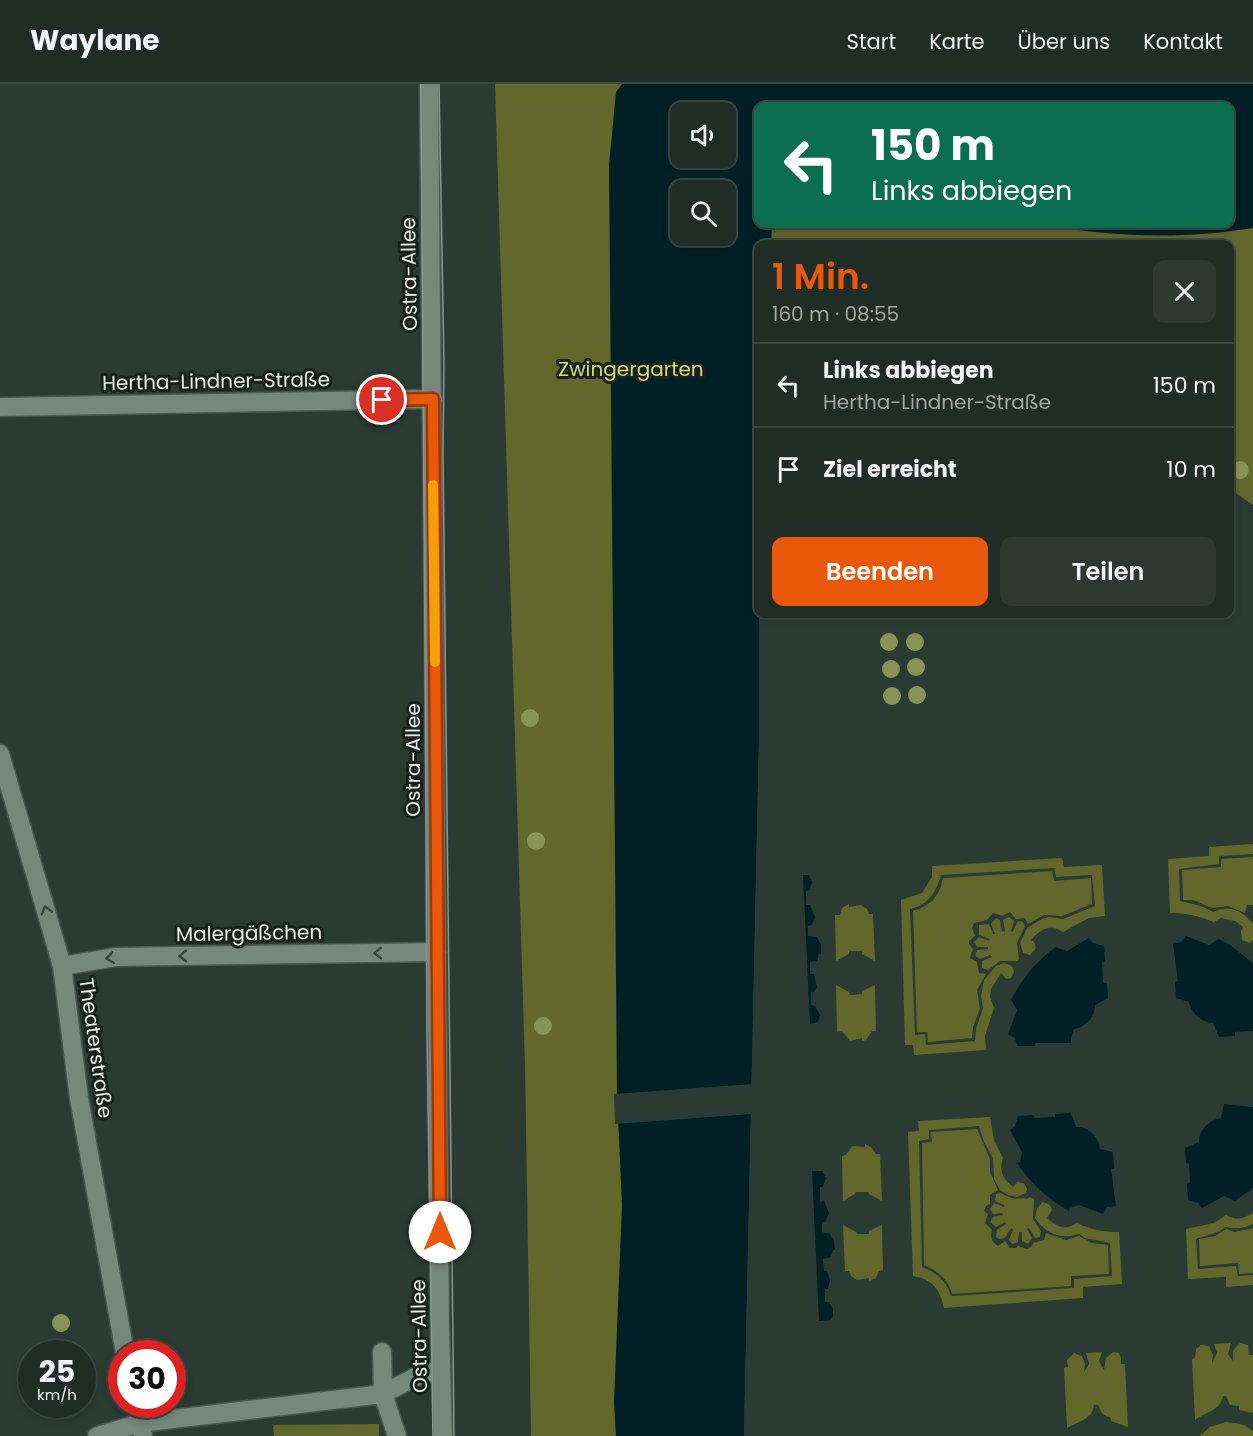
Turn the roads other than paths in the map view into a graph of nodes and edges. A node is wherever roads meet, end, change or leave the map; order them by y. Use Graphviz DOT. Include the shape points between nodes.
graph roads {
  1 [pos="429,84"];
  2 [pos="433,399"];
  3 [pos="0,407"];
  4 [pos="0,754"];
  5 [pos="437,952"];
  6 [pos="62,966"];
  7 [pos="123,1340"];
  8 [pos="382,1352"];
  9 [pos="441,1370"];
  10 [pos="383,1394"];
  11 [pos="141,1430"];
  12 [pos="97,1436"];
  13 [pos="397,1436"];
  14 [pos="443,1436"];
  1 -- 2 [label="street, Ostra-Allee"];
  2 -- 3 [label="street, Hertha-Lindner-Straße"];
  2 -- 5 [label="street, Ostra-Allee"];
  6 -- 4 [label="street, Theaterstraße, one-way"];
  5 -- 6 [label="street, Malergäßchen, one-way" via="116,957"];
  5 -- 9 [label="street, Ostra-Allee"];
  6 -- 7 [label="street, Theaterstraße" via="79,1098"];
  8 -- 10 [label="street"];
  9 -- 10 [label="street" via="419,1375"];
  9 -- 14 [label="street, Ostra-Allee"];
  10 -- 11 [label="street"];
  10 -- 13 [label="street"];
  11 -- 12 [label="street"];
}
